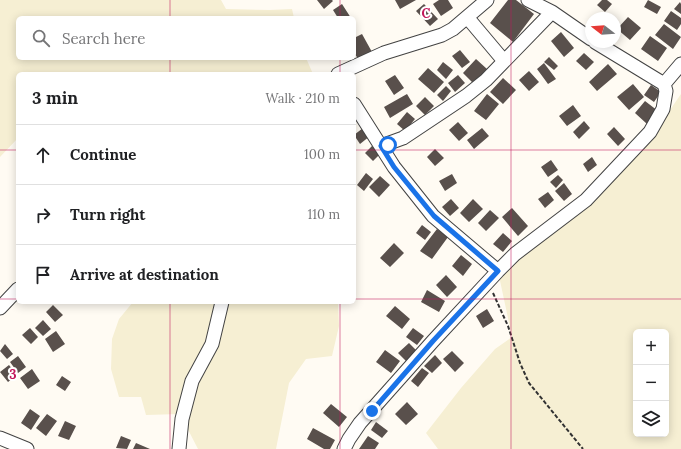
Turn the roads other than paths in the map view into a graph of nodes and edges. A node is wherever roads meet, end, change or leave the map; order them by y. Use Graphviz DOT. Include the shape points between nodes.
graph roads {
  1 [pos="487,0"];
  2 [pos="528,0"];
  3 [pos="552,12"];
  4 [pos="467,17"];
  5 [pos="585,35"];
  6 [pos="605,48"];
  7 [pos="504,61"];
  8 [pos="681,64"];
  9 [pos="342,72"];
  10 [pos="664,84"];
  11 [pos="356,107"];
  12 [pos="381,146"];
  13 [pos="498,271"];
  14 [pos="16,291"];
  15 [pos="222,304"];
  16 [pos="0,308"];
  17 [pos="0,438"];
  18 [pos="27,449"];
  19 [pos="179,449"];
  20 [pos="344,449"];
  1 -- 4 [label="street"];
  2 -- 3 [label="street"];
  3 -- 5 [label="street"];
  3 -- 7 [label="street"];
  4 -- 7 [label="street"];
  4 -- 9 [label="street" via="442,35 384,53"];
  6 -- 10 [label="street"];
  7 -- 12 [label="street" via="466,96 403,138"];
  8 -- 10 [label="street"];
  10 -- 13 [label="street" via="666,91 663,109 645,137 586,200 515,254"];
  11 -- 12 [label="street"];
  12 -- 13 [label="street" via="394,167 434,216"];
  13 -- 20 [label="street" via="360,423"];
  14 -- 16 [label="street"];
  15 -- 19 [label="street" via="212,344 192,381 182,419"];
  17 -- 18 [label="street"];
}
